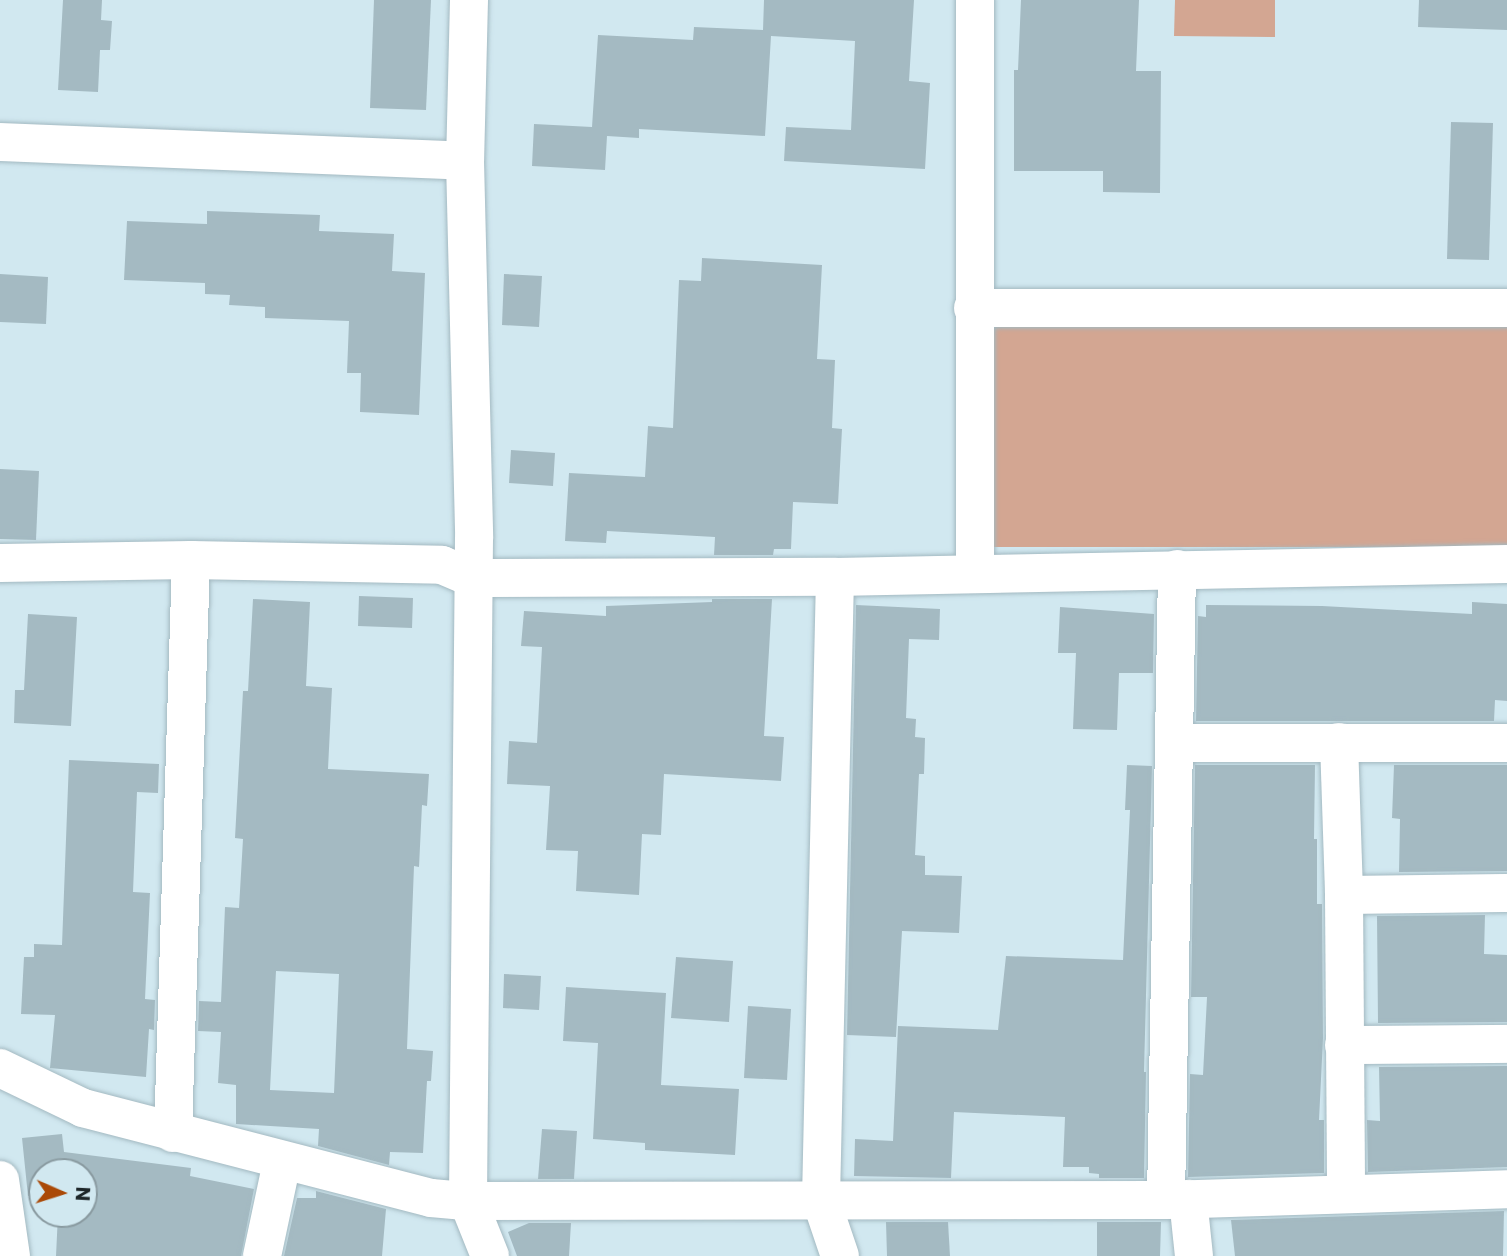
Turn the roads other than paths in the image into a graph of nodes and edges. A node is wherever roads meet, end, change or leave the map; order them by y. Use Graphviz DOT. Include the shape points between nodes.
graph roads {
  1 [pos="469,0"];
  2 [pos="975,0"];
  3 [pos="0,142"];
  4 [pos="465,161"];
  5 [pos="973,308"];
  6 [pos="1507,308"];
  7 [pos="191,560"];
  8 [pos="0,563"];
  9 [pos="1507,564"];
  10 [pos="1177,569"];
  11 [pos="975,573"];
  12 [pos="835,577"];
  13 [pos="472,578"];
  14 [pos="1339,742"];
  15 [pos="1174,743"];
  16 [pos="1507,743"];
  17 [pos="1507,893"];
  18 [pos="1344,895"];
  19 [pos="1507,1044"];
  20 [pos="1343,1045"];
  21 [pos="0,1068"];
  22 [pos="173,1133"];
  23 [pos="282,1162"];
  24 [pos="0,1180"];
  25 [pos="1507,1189"];
  26 [pos="1346,1194"];
  27 [pos="821,1200"];
  28 [pos="1177,1200"];
  29 [pos="468,1201"];
  30 [pos="11,1256"];
  31 [pos="262,1256"];
  32 [pos="490,1256"];
  33 [pos="840,1256"];
  34 [pos="1194,1256"];
  1 -- 4 [label="street"];
  2 -- 5 [label="street"];
  3 -- 4 [label="street"];
  4 -- 13 [label="street"];
  5 -- 6 [label="street"];
  5 -- 11 [label="street"];
  7 -- 8 [label="street"];
  7 -- 13 [label="street" via="442,565"];
  7 -- 22 [label="street"];
  9 -- 10 [label="street"];
  10 -- 11 [label="street"];
  10 -- 15 [label="street"];
  11 -- 12 [label="street"];
  12 -- 13 [label="street"];
  12 -- 27 [label="street"];
  13 -- 29 [label="street"];
  14 -- 15 [label="street"];
  14 -- 16 [label="street"];
  14 -- 18 [label="street"];
  15 -- 28 [label="street"];
  17 -- 18 [label="street"];
  18 -- 20 [label="street"];
  19 -- 20 [label="street"];
  20 -- 26 [label="street"];
  21 -- 22 [label="street" via="83,1108"];
  22 -- 23 [label="street"];
  23 -- 29 [label="street" via="431,1198"];
  23 -- 31 [label="street"];
  24 -- 30 [label="street"];
  25 -- 26 [label="street"];
  26 -- 28 [label="street"];
  27 -- 28 [label="street"];
  27 -- 29 [label="street"];
  27 -- 33 [label="street"];
  28 -- 34 [label="street"];
  29 -- 32 [label="street"];
}
